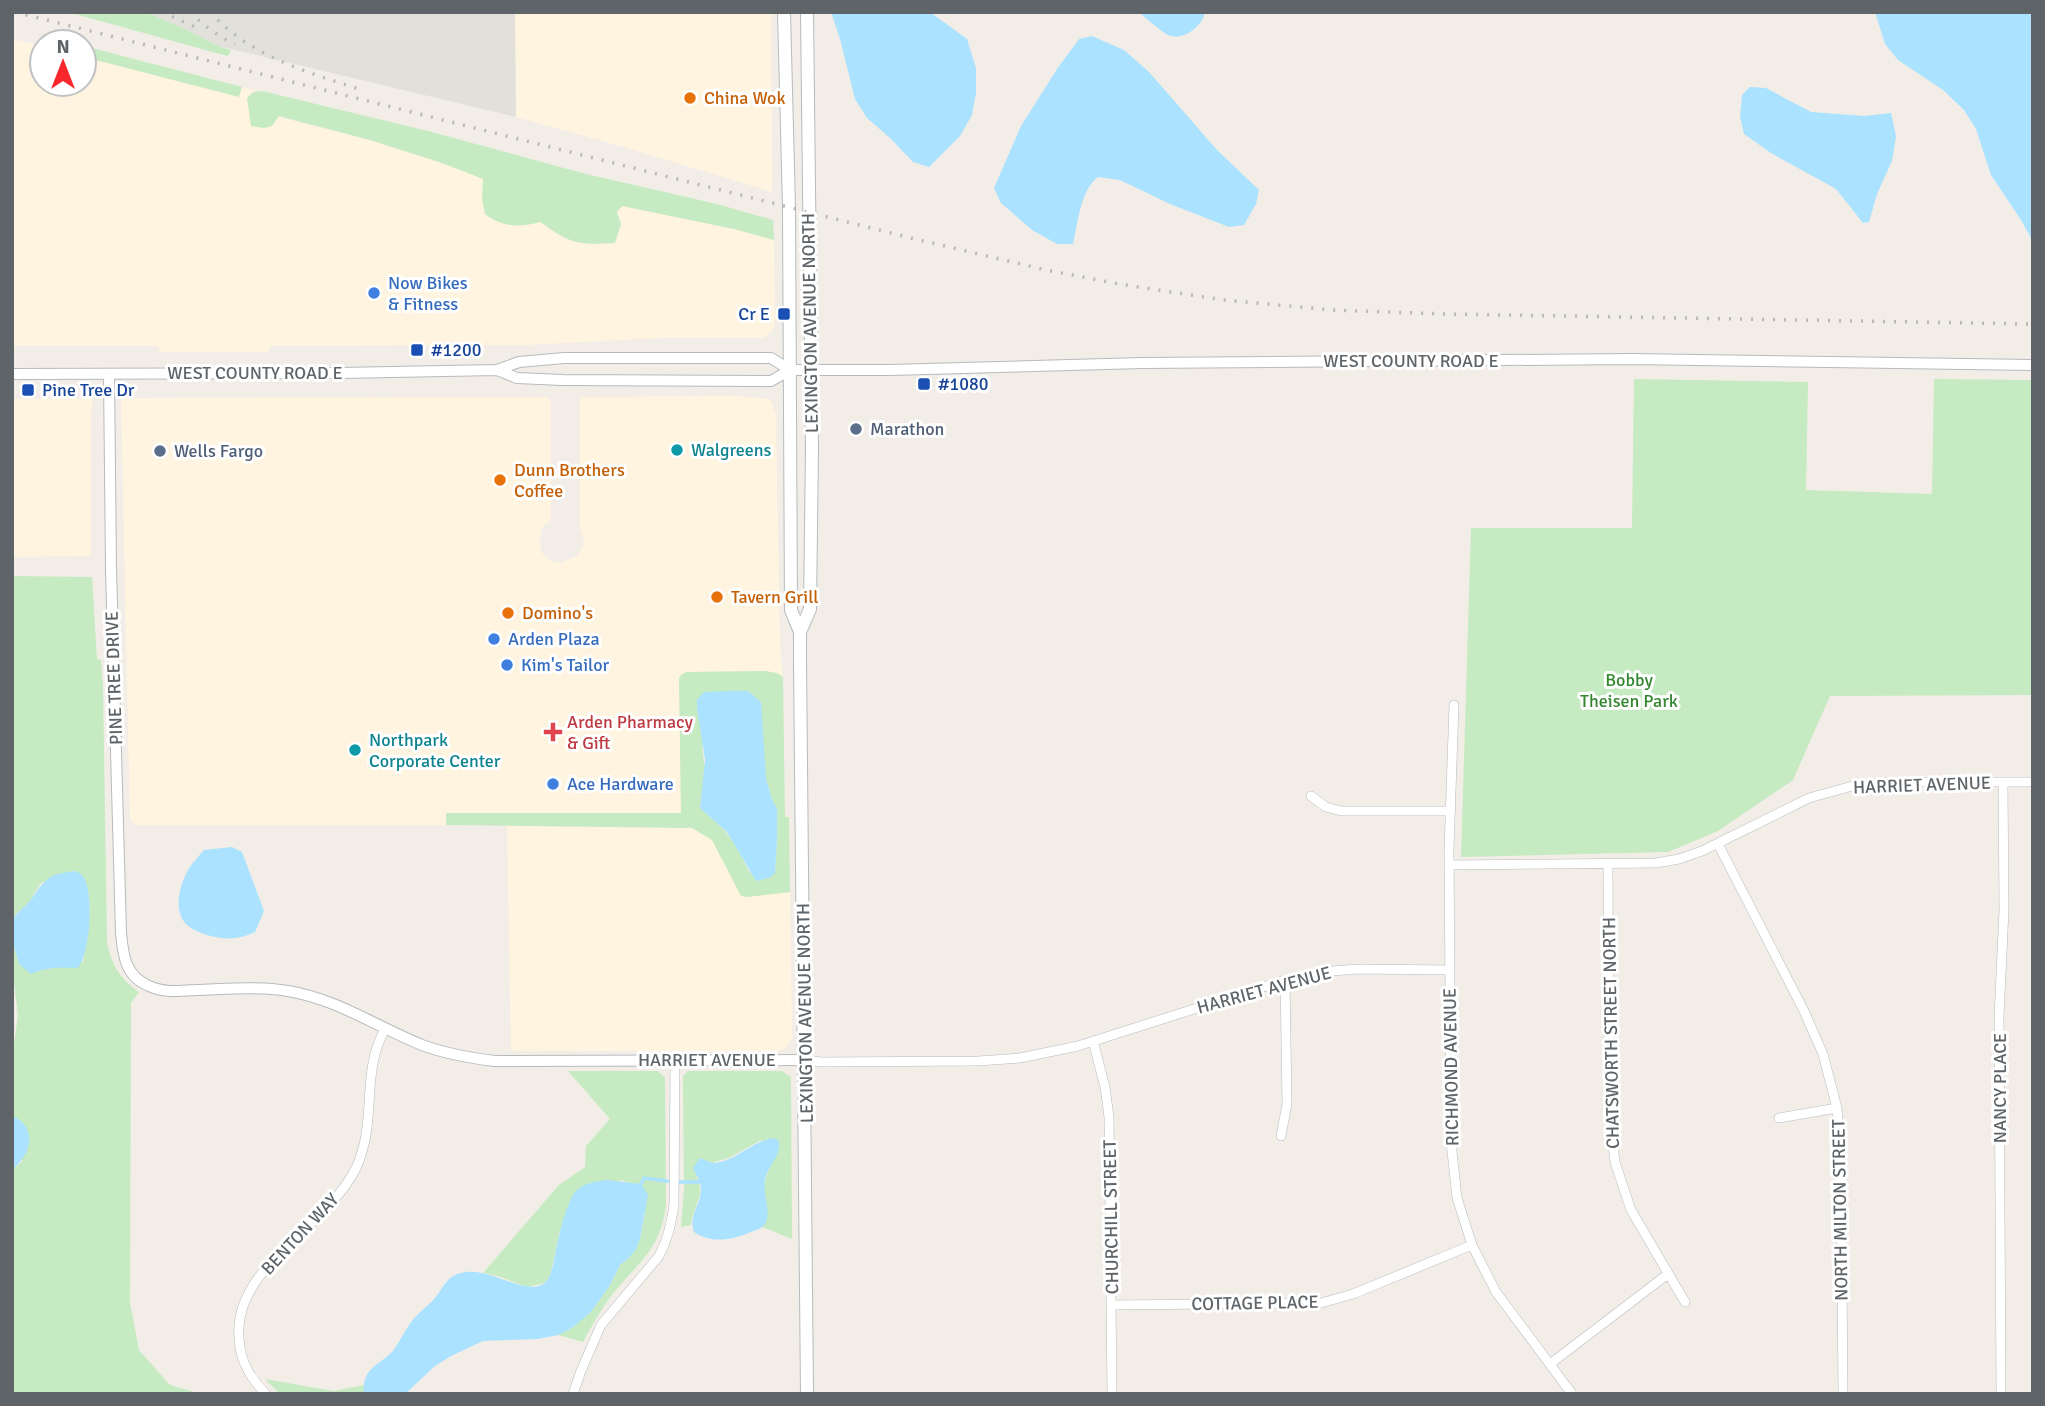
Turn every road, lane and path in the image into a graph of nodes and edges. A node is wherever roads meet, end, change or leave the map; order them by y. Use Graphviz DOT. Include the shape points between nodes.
graph roads {
  1 [pos="784,12"];
  2 [pos="807,12"];
  3 [pos="2033,365"];
  4 [pos="497,370"];
  5 [pos="790,370"];
  6 [pos="811,371"];
  7 [pos="12,374"];
  8 [pos="109,374"];
  9 [pos="800,632"];
  10 [pos="1454,705"];
  11 [pos="2003,782"];
  12 [pos="2033,782"];
  13 [pos="1311,796"];
  14 [pos="1451,811"];
  15 [pos="1718,844"];
  16 [pos="1608,864"];
  17 [pos="1449,865"];
  18 [pos="1450,970"];
  19 [pos="136,978"];
  20 [pos="1285,981"];
  21 [pos="385,1029"];
  22 [pos="1093,1041"];
  23 [pos="675,1060"];
  24 [pos="805,1060"];
  25 [pos="1837,1108"];
  26 [pos="1779,1118"];
  27 [pos="1281,1136"];
  28 [pos="1472,1245"];
  29 [pos="1668,1274"];
  30 [pos="1685,1302"];
  31 [pos="1111,1305"];
  32 [pos="1550,1364"];
  33 [pos="267,1394"];
  34 [pos="573,1394"];
  35 [pos="807,1394"];
  36 [pos="1112,1394"];
  37 [pos="1572,1394"];
  38 [pos="1843,1394"];
  39 [pos="2001,1394"];
  1 -- 5 [label="main road, LEXINGTON AVENUE NORTH"];
  2 -- 6 [label="main road, LEXINGTON AVENUE NORTH"];
  3 -- 6 [label="street, WEST COUNTY ROAD E" via="1589,360"];
  4 -- 5 [label="street, WEST COUNTY ROAD E" via="517,378 733,381 771,381"];
  4 -- 5 [label="street, WEST COUNTY ROAD E" via="519,362 555,359 771,358"];
  4 -- 8 [label="street, WEST COUNTY ROAD E"];
  5 -- 6 [label="street, WEST COUNTY ROAD E"];
  5 -- 9 [label="main road, LEXINGTON AVENUE NORTH" via="791,610"];
  6 -- 9 [label="main road, LEXINGTON AVENUE NORTH" via="810,610"];
  7 -- 8 [label="street, WEST COUNTY ROAD E"];
  8 -- 19 [label="street, PINE TREE DRIVE" via="121,933 124,961"];
  9 -- 24 [label="main road, LEXINGTON AVENUE NORTH"];
  10 -- 14 [label="street, RICHMOND AVENUE"];
  11 -- 12 [label="street, HARRIET AVENUE"];
  11 -- 15 [label="street, HARRIET AVENUE" via="1880,783 1832,790"];
  11 -- 39 [label="street, NANCY PLACE"];
  13 -- 14 [label="street" via="1341,811"];
  14 -- 17 [label="street, RICHMOND AVENUE"];
  15 -- 16 [label="street, HARRIET AVENUE" via="1679,859"];
  15 -- 25 [label="street, NORTH MILTON STREET" via="1813,1028"];
  16 -- 17 [label="street, HARRIET AVENUE"];
  16 -- 29 [label="street, CHATSWORTH STREET NORTH" via="1611,1137 1631,1210"];
  17 -- 18 [label="street, RICHMOND AVENUE"];
  18 -- 20 [label="street, HARRIET AVENUE" via="1341,969"];
  18 -- 28 [label="street, RICHMOND AVENUE" via="1452,1170"];
  19 -- 21 [label="street, HARRIET AVENUE" via="162,991 258,989 311,996"];
  20 -- 22 [label="street, HARRIET AVENUE"];
  20 -- 27 [label="street" via="1287,1104"];
  21 -- 23 [label="street, HARRIET AVENUE" via="470,1058"];
  21 -- 33 [label="street, BENTON WAY" via="371,1067 368,1127 356,1167 327,1208 261,1275 242,1305 240,1348 250,1375"];
  22 -- 24 [label="street, HARRIET AVENUE" via="992,1060"];
  22 -- 31 [label="street, CHURCHILL STREET" via="1109,1116"];
  23 -- 24 [label="street, HARRIET AVENUE"];
  23 -- 34 [label="street" via="674,1205 666,1243 601,1325"];
  24 -- 35 [label="main road, LEXINGTON AVENUE NORTH"];
  25 -- 26 [label="street"];
  25 -- 38 [label="street, NORTH MILTON STREET"];
  28 -- 31 [label="street, COTTAGE PLACE" via="1321,1303"];
  28 -- 32 [label="street, RICHMOND AVENUE" via="1496,1292"];
  29 -- 30 [label="street, CHATSWORTH STREET NORTH"];
  29 -- 32 [label="street"];
  31 -- 36 [label="street, CHURCHILL STREET"];
  32 -- 37 [label="street, RICHMOND AVENUE"];
}
